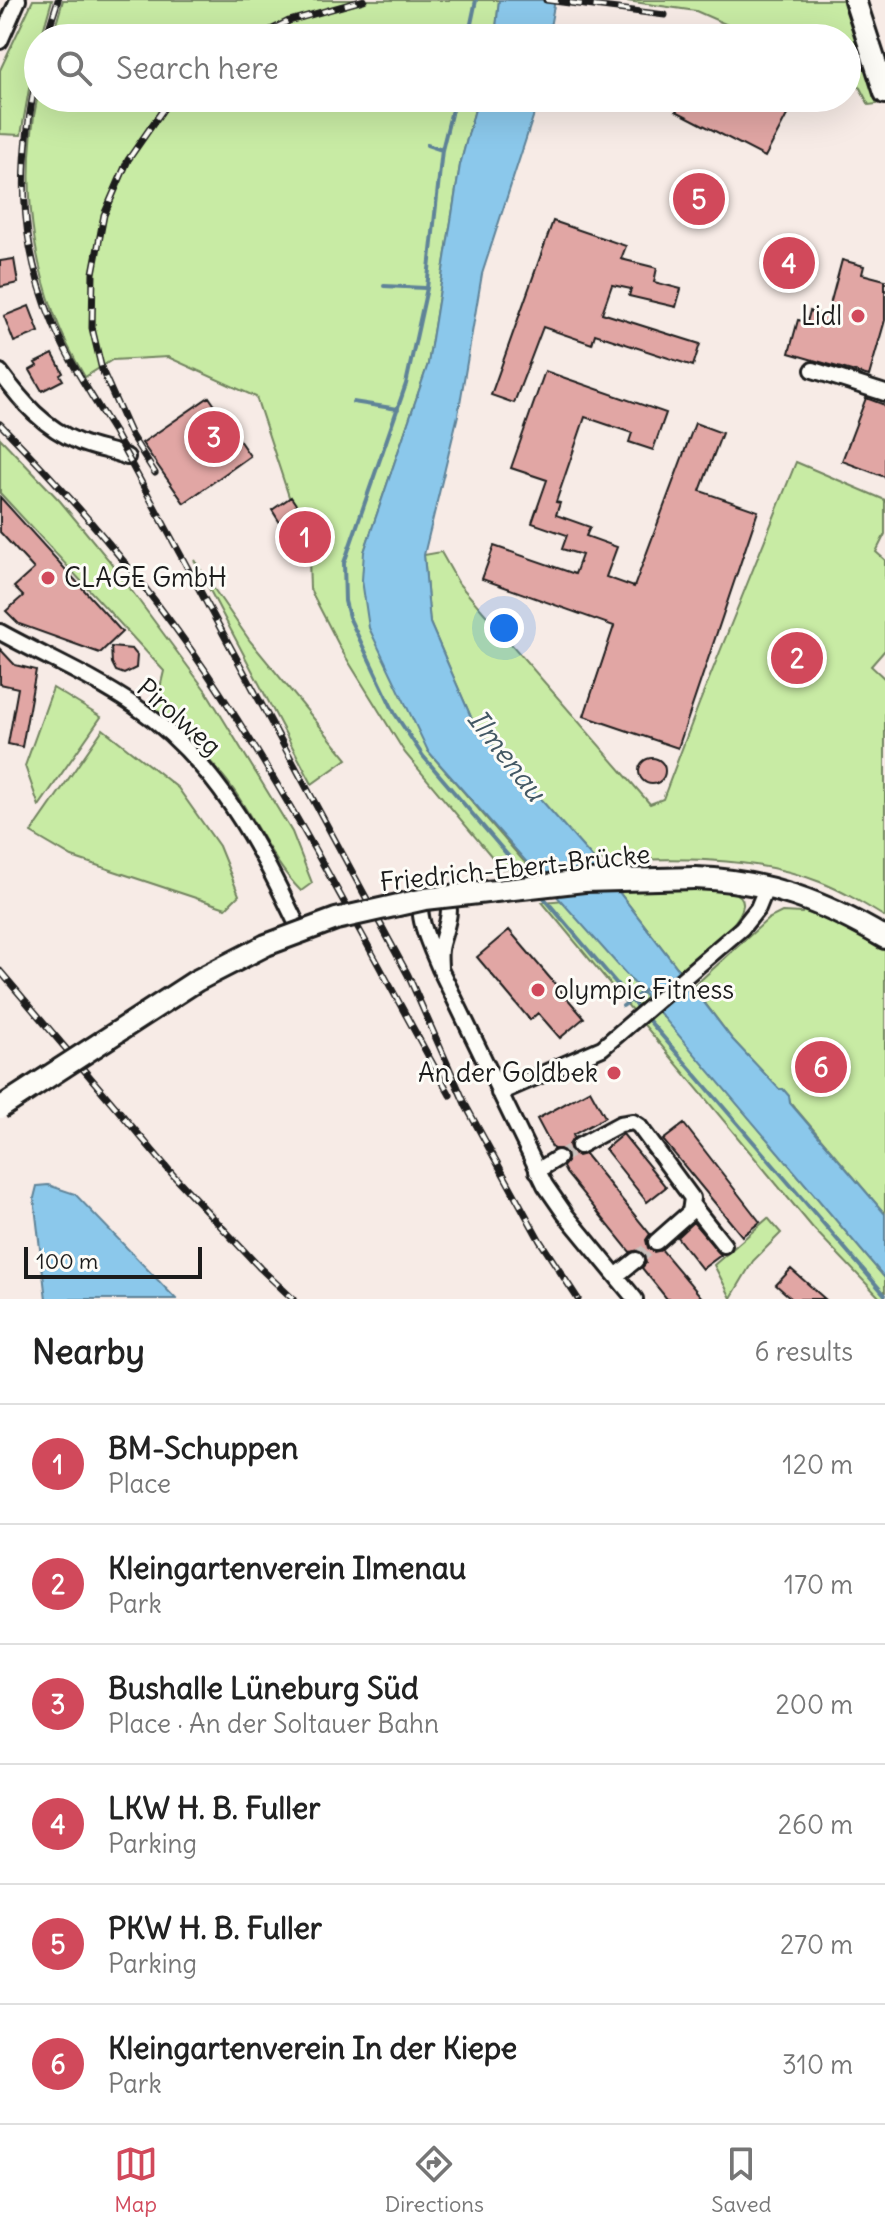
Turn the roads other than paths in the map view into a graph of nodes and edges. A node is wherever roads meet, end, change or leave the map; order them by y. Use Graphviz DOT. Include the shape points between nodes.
graph roads {
  1 [pos="18,0"];
  2 [pos="855,0"];
  3 [pos="0,41"];
  4 [pos="885,93"];
  5 [pos="813,370"];
  6 [pos="0,372"];
  7 [pos="885,393"];
  8 [pos="127,457"];
  9 [pos="0,632"];
  10 [pos="767,886"];
  11 [pos="300,931"];
  12 [pos="885,938"];
  13 [pos="440,969"];
  14 [pos="499,1093"];
  15 [pos="0,1108"];
  16 [pos="579,1146"];
  17 [pos="558,1158"];
  18 [pos="537,1171"];
  19 [pos="693,1206"];
  20 [pos="656,1242"];
  21 [pos="724,1245"];
  22 [pos="636,1260"];
  23 [pos="616,1276"];
  24 [pos="635,1299"];
  1 -- 3 [label="street"];
  2 -- 4 [label="main road"];
  5 -- 7 [label="street"];
  6 -- 8 [label="street" via="42,421 81,443"];
  9 -- 11 [label="street, Pirolweg" via="106,687 191,752 240,816"];
  10 -- 11 [label="main road, Friedrich-Ebert-Brücke, bridge" via="695,878 584,881 425,899"];
  10 -- 12 [label="main road, Friedrich-Ebert-Brücke" via="795,893"];
  10 -- 14 [label="street" via="742,928 605,1046"];
  11 -- 15 [label="main road, Friedrich-Ebert-Brücke, bridge" via="196,981"];
  13 -- 14 [label="street"];
  14 -- 18 [label="street"];
  16 -- 19 [label="street" via="633,1122"];
  17 -- 18 [label="street"];
  18 -- 23 [label="street"];
  19 -- 20 [label="street"];
  19 -- 21 [label="street"];
  22 -- 23 [label="street"];
  23 -- 24 [label="street"];
}
